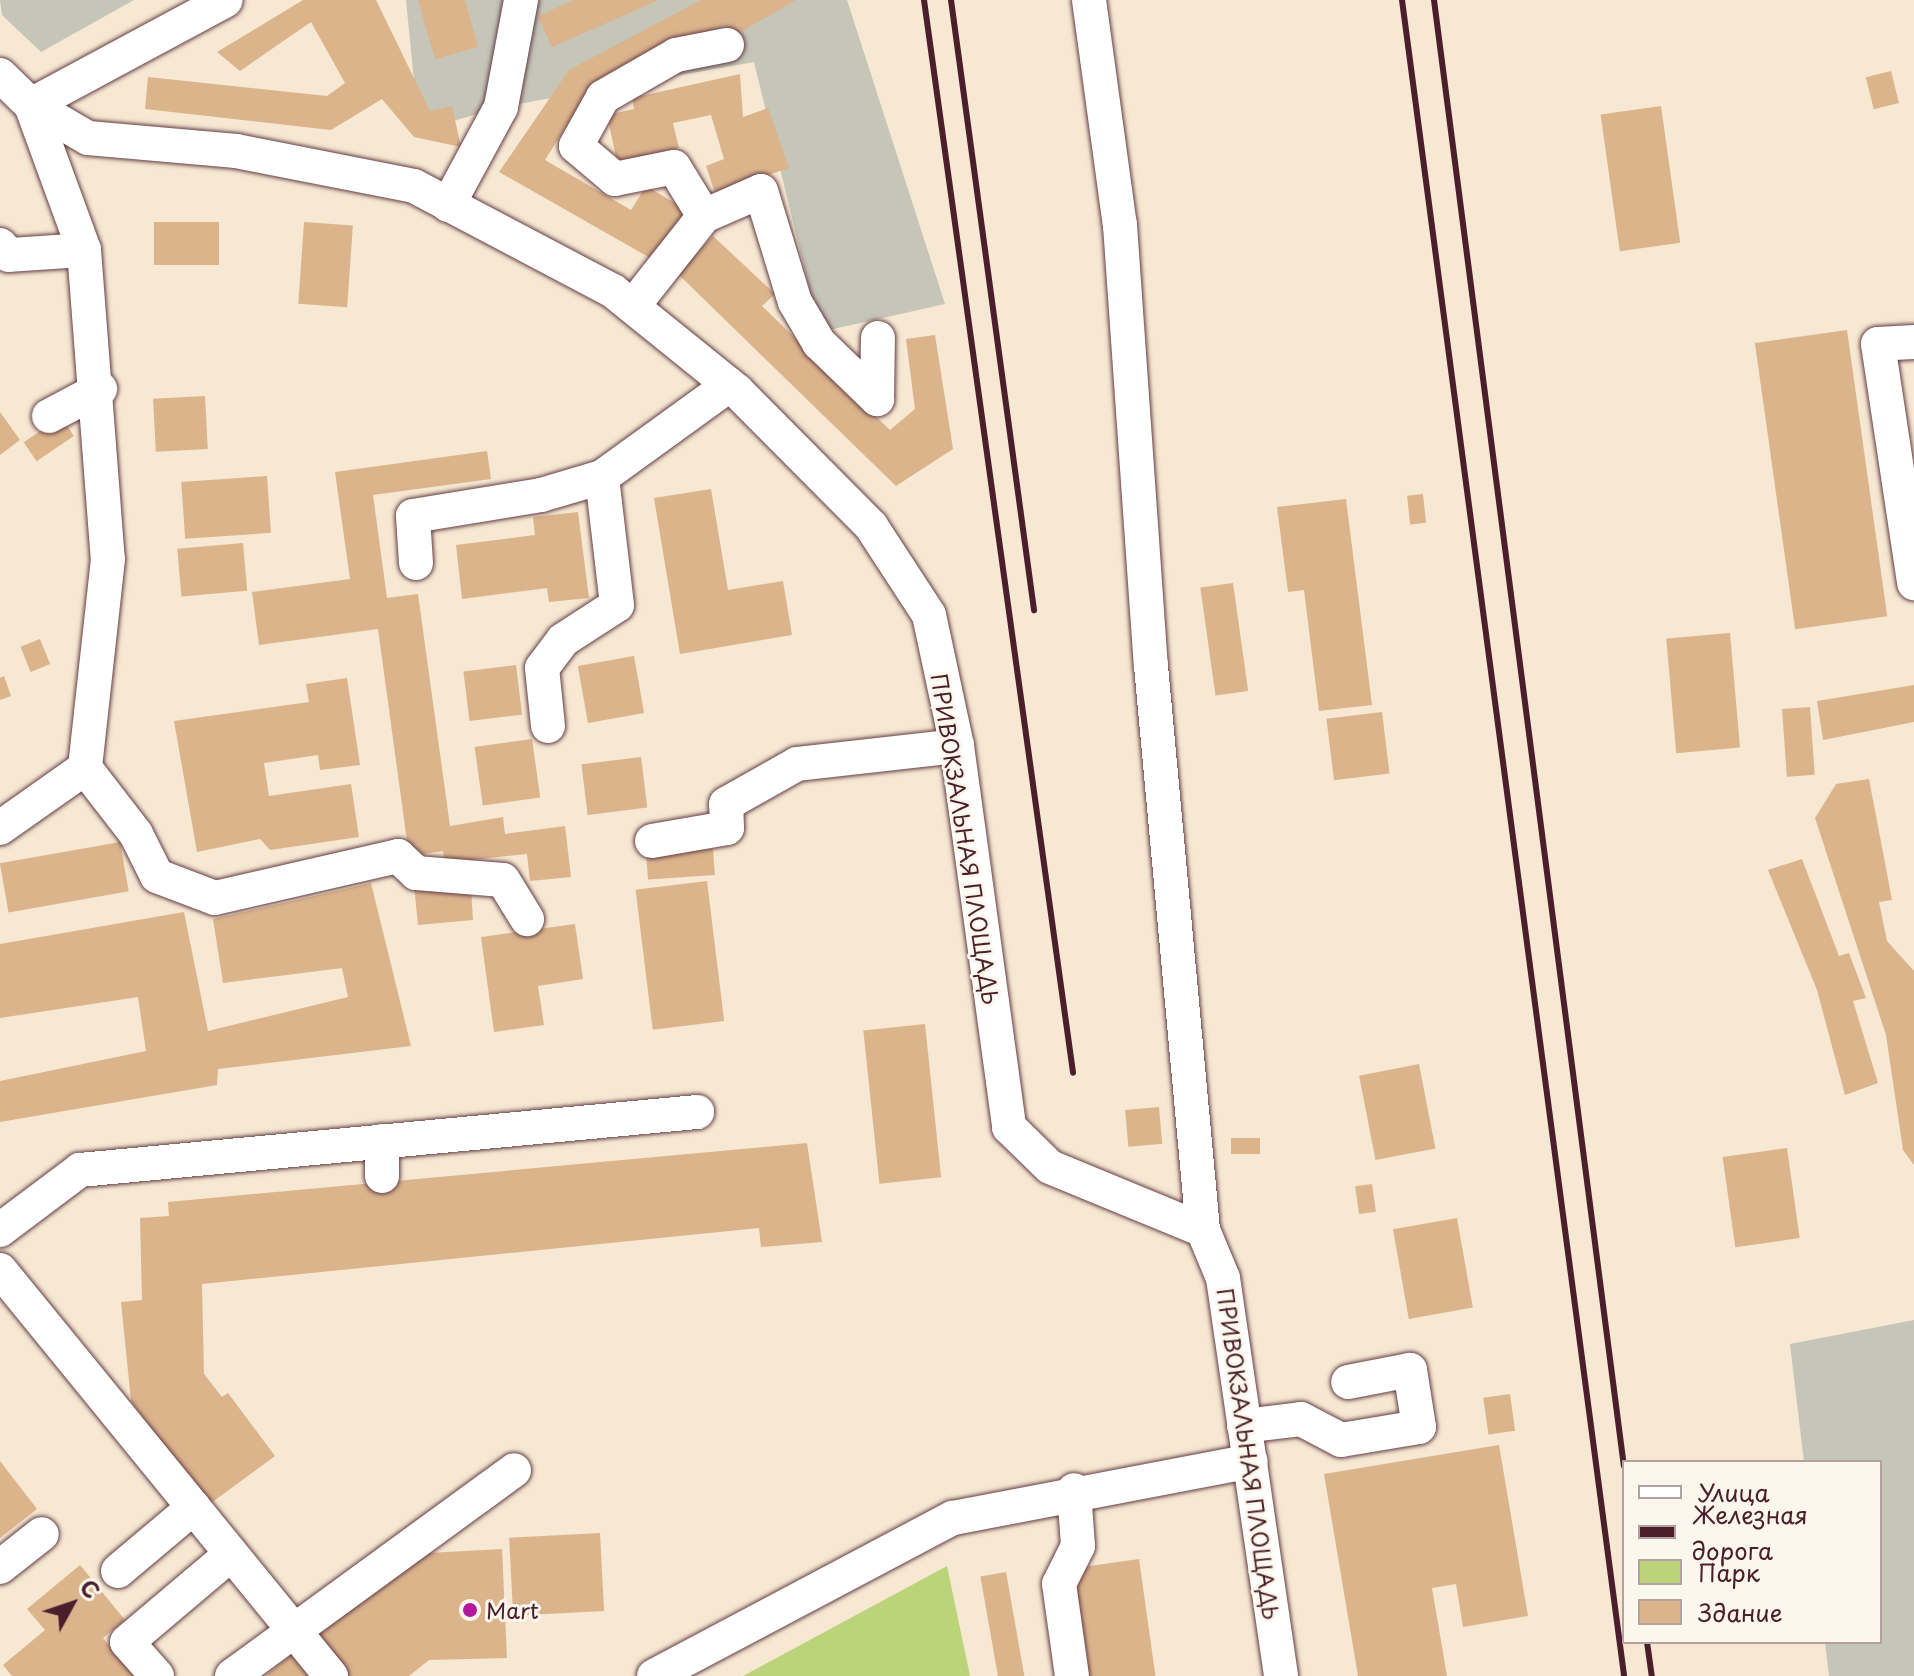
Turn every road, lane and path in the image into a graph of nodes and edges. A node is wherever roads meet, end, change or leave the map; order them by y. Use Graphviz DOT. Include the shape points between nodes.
graph roads {
  1 [pos="226,0"];
  2 [pos="521,0"];
  3 [pos="1089,0"];
  4 [pos="727,45"];
  5 [pos="0,75"];
  6 [pos="31,105"];
  7 [pos="448,205"];
  8 [pos="704,216"];
  9 [pos="0,245"];
  10 [pos="84,250"];
  11 [pos="633,306"];
  12 [pos="878,338"];
  13 [pos="1914,342"];
  14 [pos="729,385"];
  15 [pos="100,389"];
  16 [pos="49,416"];
  17 [pos="602,477"];
  18 [pos="416,563"];
  19 [pos="1914,583"];
  20 [pos="548,726"];
  21 [pos="957,746"];
  22 [pos="85,768"];
  23 [pos="0,828"];
  24 [pos="652,841"];
  25 [pos="527,919"];
  26 [pos="697,1112"];
  27 [pos="382,1141"];
  28 [pos="382,1176"];
  29 [pos="0,1230"];
  30 [pos="1203,1230"];
  31 [pos="0,1270"];
  32 [pos="1348,1382"];
  33 [pos="1244,1426"];
  34 [pos="1251,1461"];
  35 [pos="514,1470"];
  36 [pos="1074,1490"];
  37 [pos="194,1507"];
  38 [pos="42,1534"];
  39 [pos="231,1554"];
  40 [pos="0,1567"];
  41 [pos="118,1571"];
  42 [pos="291,1626"];
  43 [pos="157,1676"];
  44 [pos="232,1676"];
  45 [pos="331,1676"];
  46 [pos="654,1676"];
  47 [pos="1072,1676"];
  48 [pos="1281,1676"];
  1 -- 6 [label="street"];
  2 -- 7 [label="street" via="501,107"];
  3 -- 30 [label="street" via="1120,225 1151,666"];
  4 -- 8 [label="street" via="676,55 603,97 576,146 615,179 674,167"];
  5 -- 6 [label="street"];
  6 -- 7 [label="street, ПРИВОКЗАЛЬНАЯ ПЛОЩАДЬ" via="88,138 326,167 414,186"];
  6 -- 10 [label="street"];
  7 -- 11 [label="street, ПРИВОКЗАЛЬНАЯ ПЛОЩАДЬ"];
  8 -- 11 [label="street"];
  8 -- 12 [label="street" via="761,191 795,302 819,343 877,399"];
  9 -- 10 [label="street" via="9,255"];
  10 -- 15 [label="street"];
  11 -- 14 [label="street, ПРИВОКЗАЛЬНАЯ ПЛОЩАДЬ"];
  13 -- 19 [label="street" via="1878,344"];
  14 -- 17 [label="street"];
  14 -- 21 [label="street, ПРИВОКЗАЛЬНАЯ ПЛОЩАДЬ" via="871,526 929,615"];
  15 -- 16 [label="street"];
  15 -- 22 [label="street" via="108,559"];
  17 -- 18 [label="street" via="541,495 413,516"];
  17 -- 20 [label="street" via="617,605 563,640 542,668"];
  21 -- 24 [label="street" via="797,764 726,804 727,828"];
  21 -- 30 [label="street, ПРИВОКЗАЛЬНАЯ ПЛОЩАДЬ" via="1009,1127 1050,1167"];
  22 -- 23 [label="street"];
  22 -- 25 [label="street" via="136,834 157,876 215,898 398,856 416,873 503,880"];
  26 -- 27 [label="street"];
  27 -- 28 [label="street"];
  27 -- 29 [label="street" via="80,1170"];
  30 -- 33 [label="street, ПРИВОКЗАЛЬНАЯ ПЛОЩАДЬ" via="1223,1278"];
  31 -- 37 [label="street"];
  32 -- 33 [label="street" via="1410,1370 1419,1427 1341,1440 1301,1419"];
  33 -- 34 [label="street, ПРИВОКЗАЛЬНАЯ ПЛОЩАДЬ"];
  34 -- 36 [label="street"];
  34 -- 48 [label="street, ПРИВОКЗАЛЬНАЯ ПЛОЩАДЬ"];
  35 -- 42 [label="street"];
  36 -- 46 [label="street" via="953,1518"];
  36 -- 47 [label="street" via="1078,1546 1059,1584"];
  37 -- 39 [label="street"];
  37 -- 41 [label="street"];
  38 -- 40 [label="street"];
  39 -- 42 [label="street"];
  39 -- 43 [label="street" via="127,1642"];
  42 -- 44 [label="street"];
  42 -- 45 [label="street"];
}
